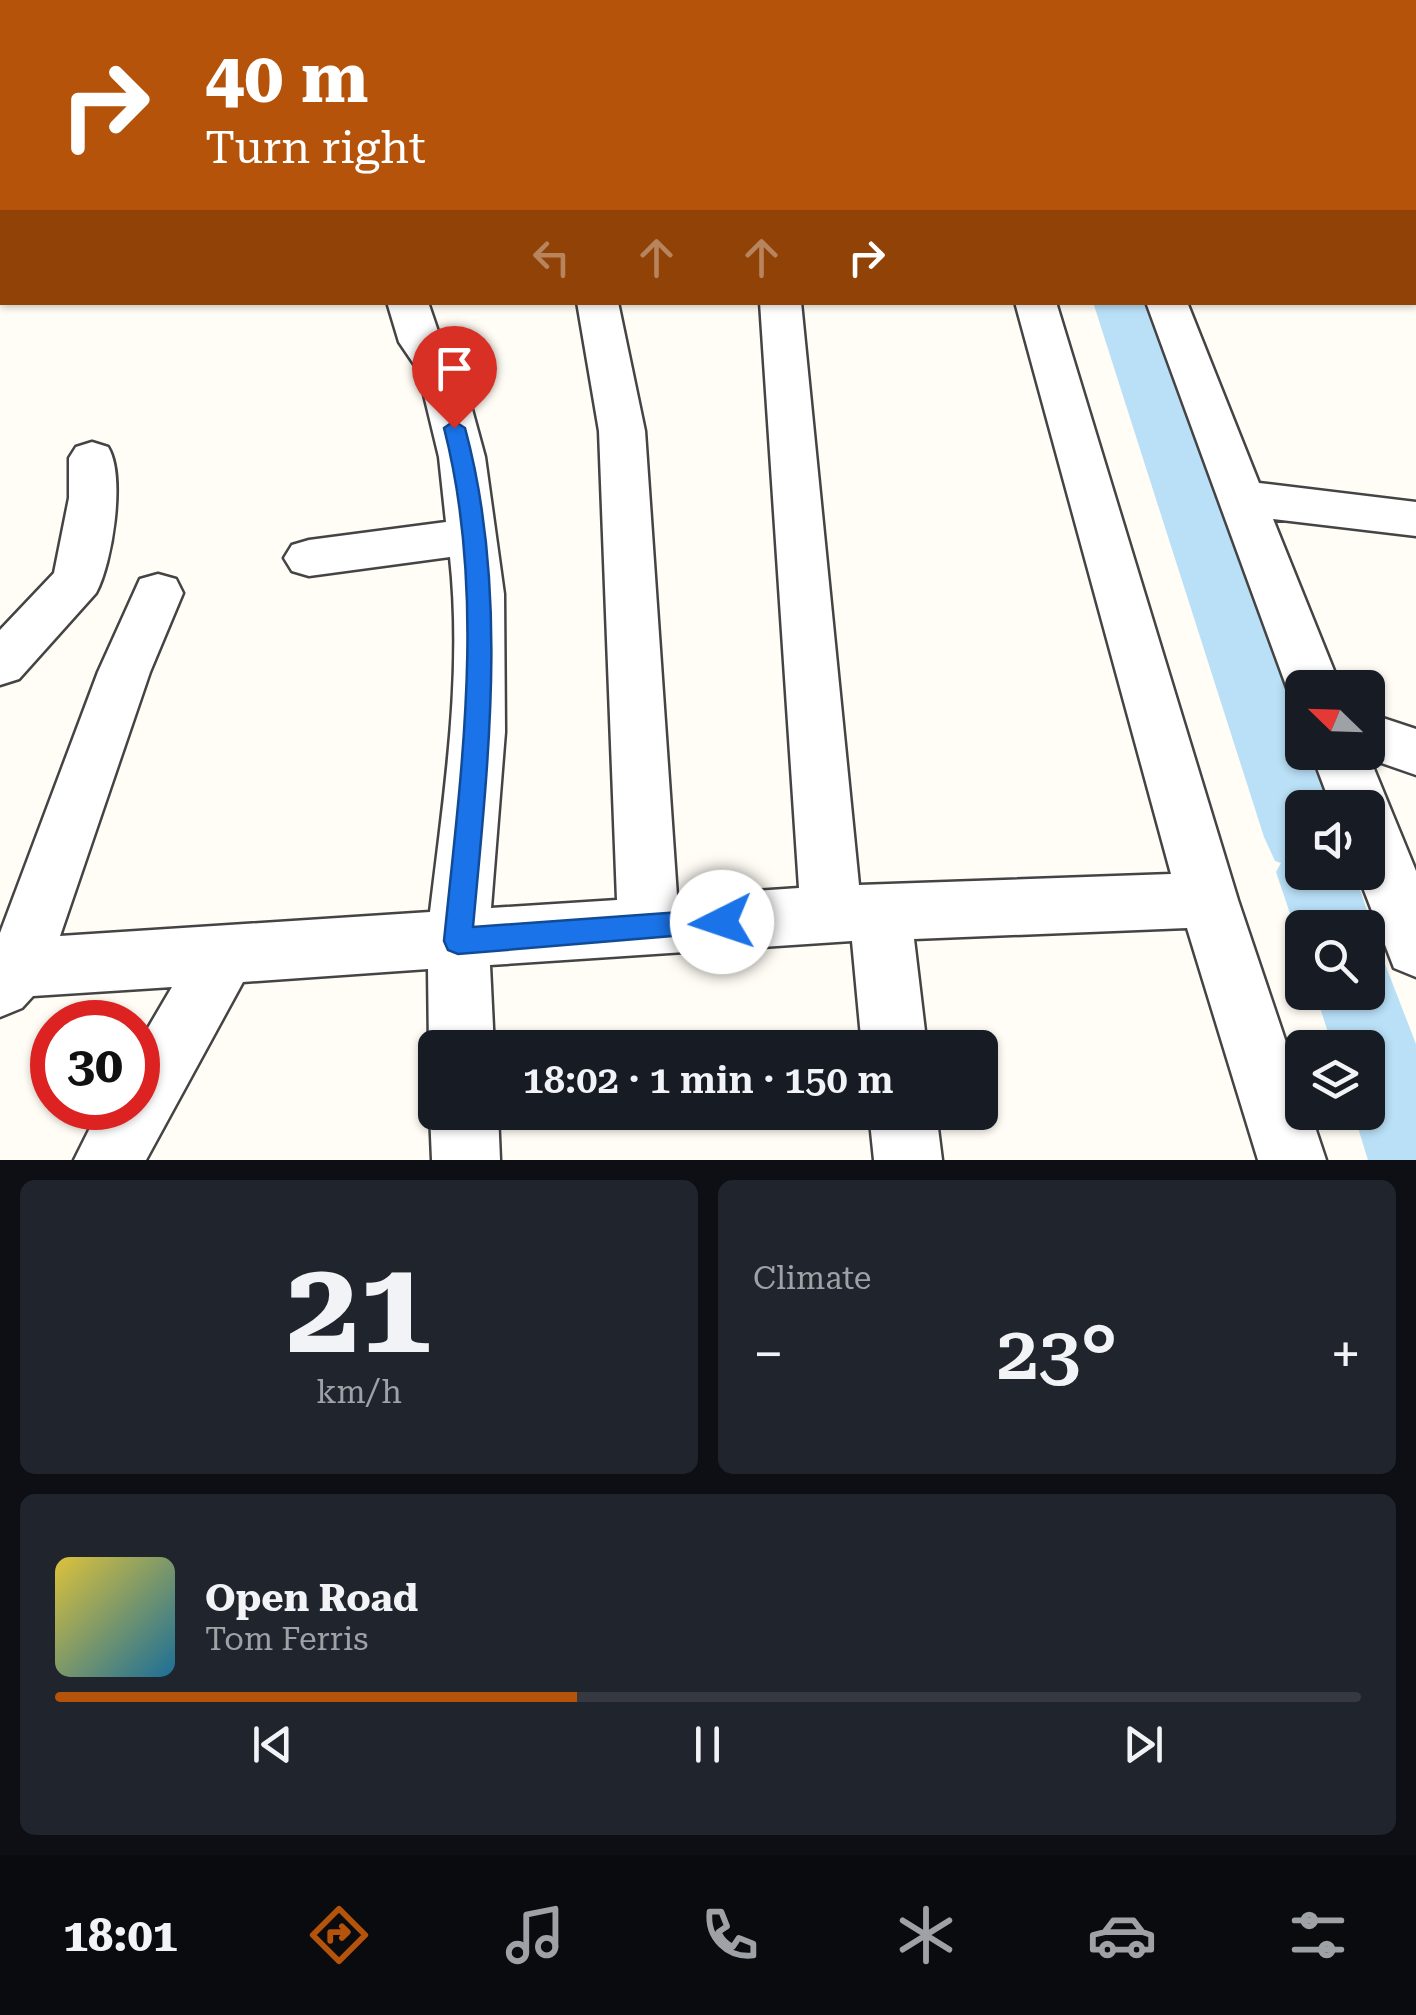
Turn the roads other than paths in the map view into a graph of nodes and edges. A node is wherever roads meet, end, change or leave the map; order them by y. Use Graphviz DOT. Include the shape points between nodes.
graph roads {
  1 [pos="408,305"];
  2 [pos="598,305"];
  3 [pos="780,305"];
  4 [pos="1036,305"];
  5 [pos="1167,305"];
  6 [pos="92,458"];
  7 [pos="1240,498"];
  8 [pos="1416,520"];
  9 [pos="472,536"];
  10 [pos="309,558"];
  11 [pos="158,593"];
  12 [pos="10,641"];
  13 [pos="1307,670"];
  14 [pos="1385,742"];
  15 [pos="1416,752"];
  16 [pos="1385,868"];
  17 [pos="1208,900"];
  18 [pos="855,913"];
  19 [pos="649,927"];
  20 [pos="458,941"];
  21 [pos="1416,948"];
  22 [pos="224,956"];
  23 [pos="9,978"];
  24 [pos="461,1030"];
  25 [pos="890,1030"];
  26 [pos="465,1130"];
  27 [pos="904,1130"];
  28 [pos="108,1160"];
  29 [pos="466,1160"];
  30 [pos="908,1160"];
  31 [pos="1292,1160"];
  1 -- 9 [label="street" via="420,342 439,369 462,457"];
  2 -- 19 [label="street" via="622,431"];
  3 -- 18 [label="street"];
  4 -- 17 [label="street"];
  5 -- 7 [label="street"];
  6 -- 12 [label="street" via="93,498 78,580"];
  7 -- 8 [label="street"];
  7 -- 13 [label="street"];
  9 -- 10 [label="street"];
  9 -- 20 [label="street" via="479,594 478,732"];
  11 -- 23 [label="street"];
  14 -- 15 [label="street"];
  16 -- 21 [label="street"];
  17 -- 18 [label="street"];
  17 -- 31 [label="street"];
  18 -- 19 [label="street"];
  18 -- 25 [label="street"];
  19 -- 20 [label="street"];
  20 -- 22 [label="street"];
  20 -- 24 [label="street"];
  22 -- 23 [label="street"];
  22 -- 28 [label="street"];
  26 -- 29 [label="street"];
  27 -- 30 [label="street"];
}
